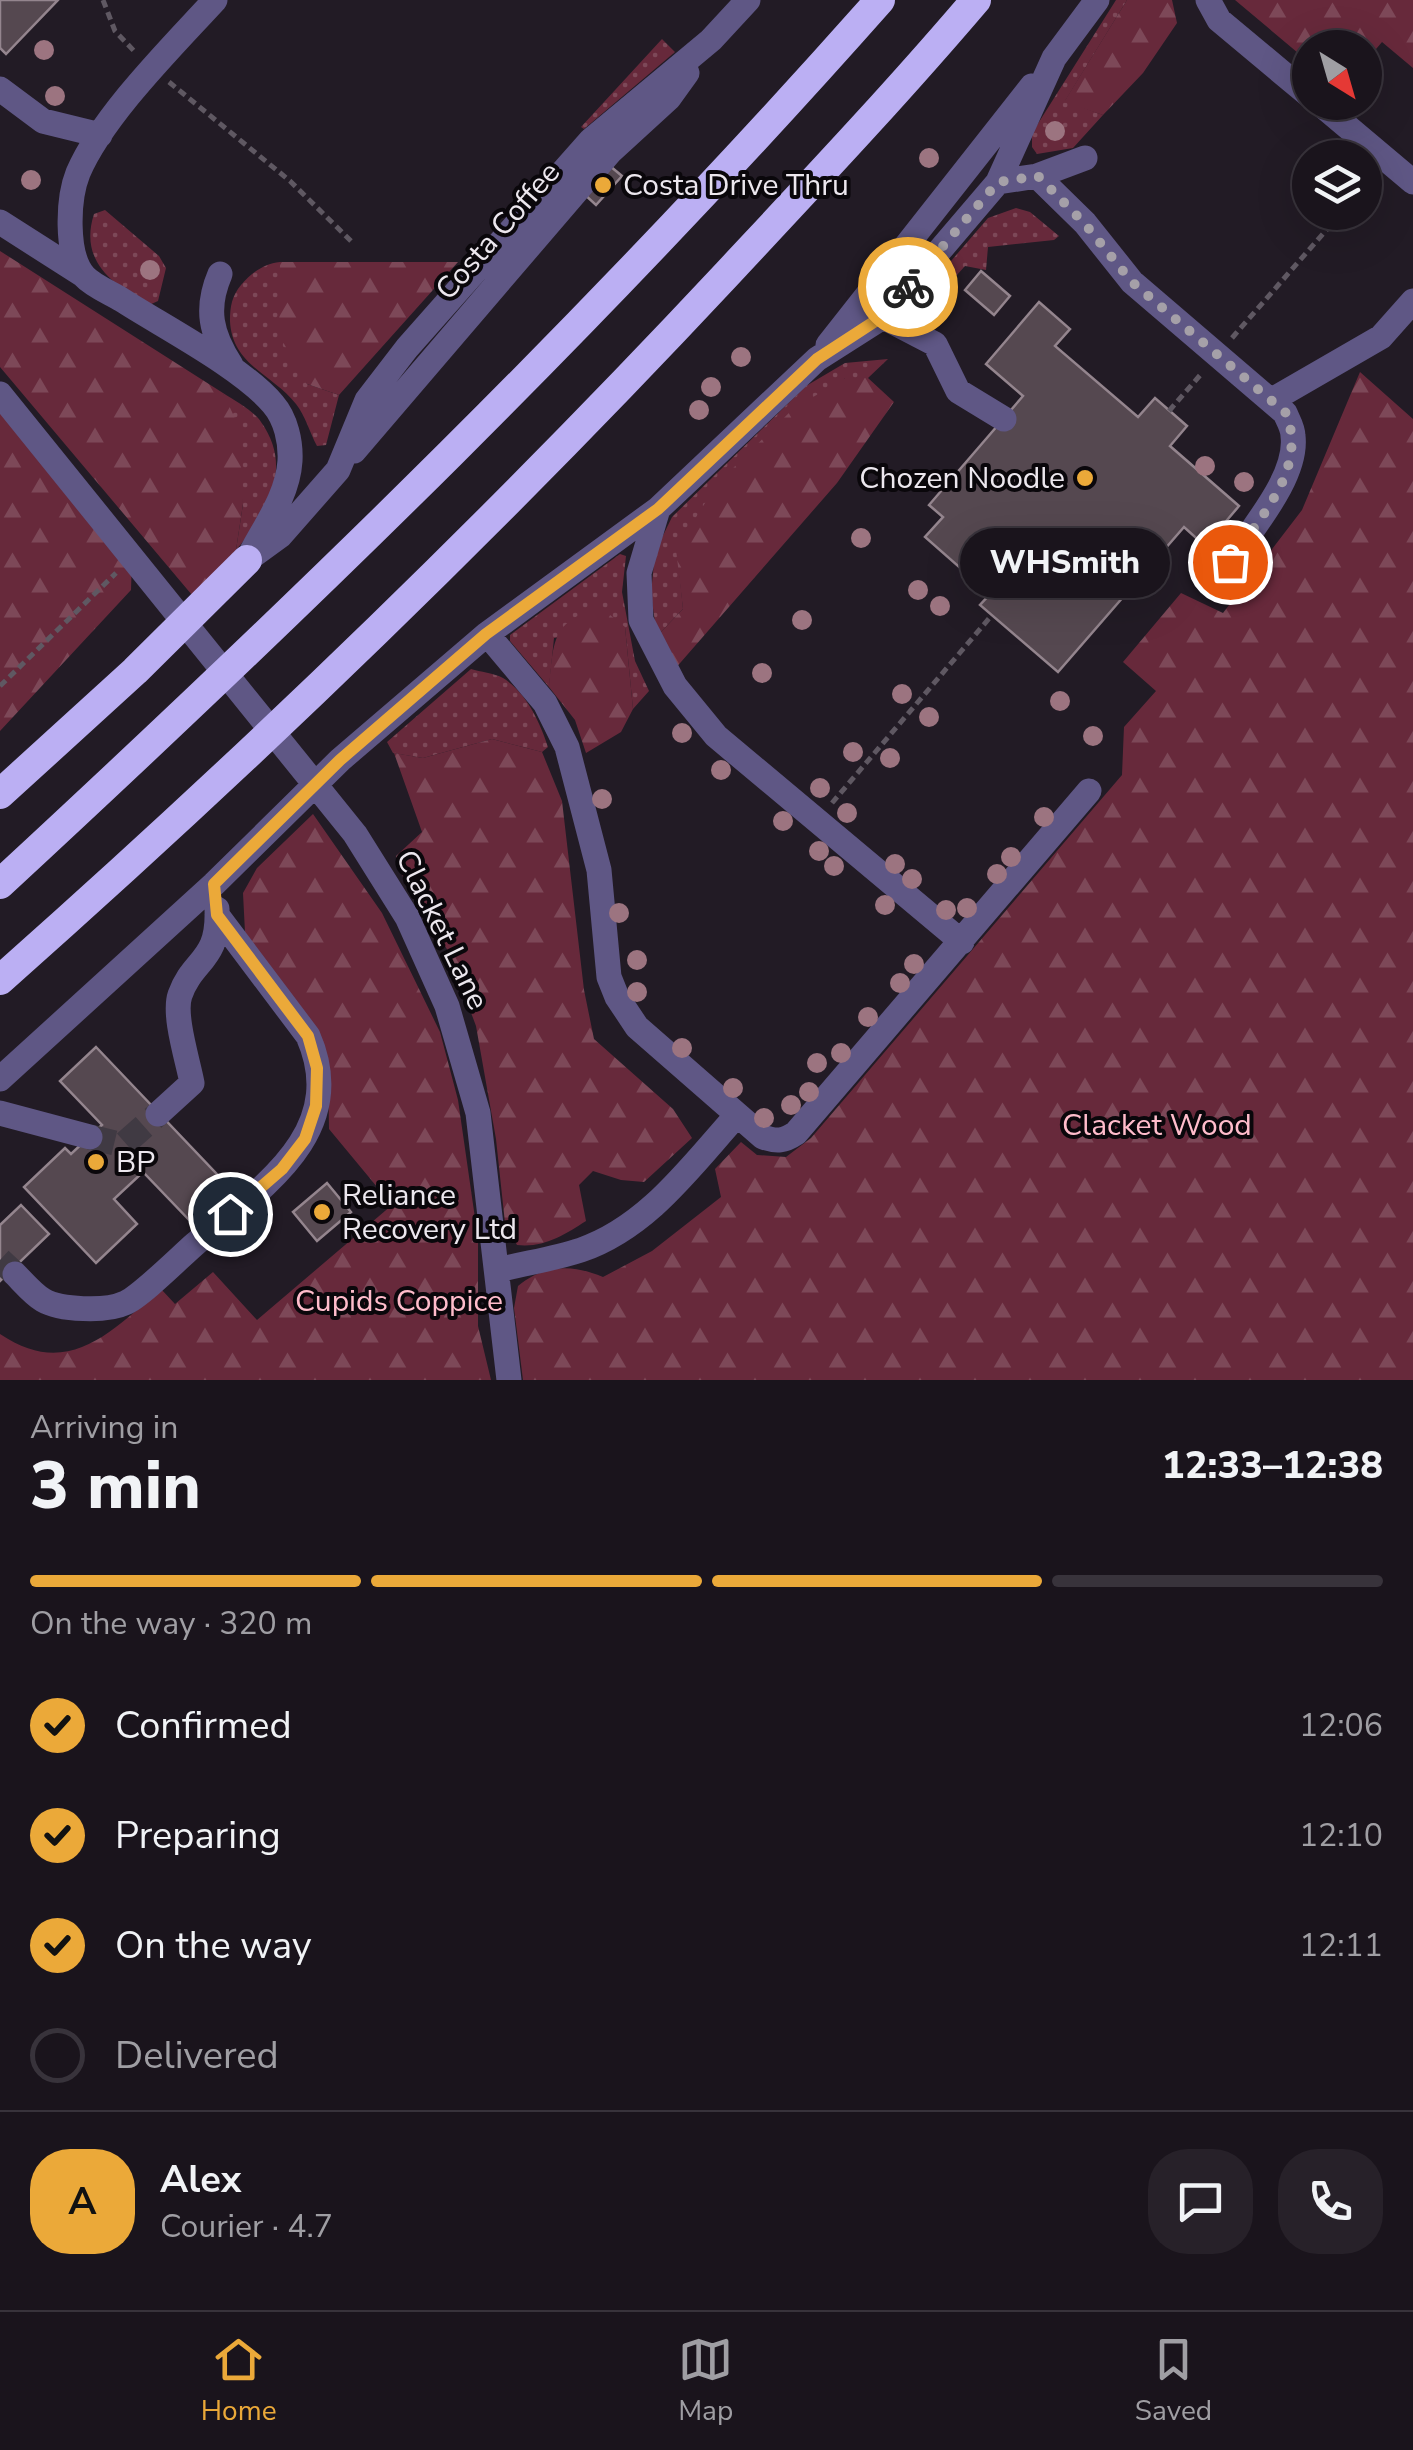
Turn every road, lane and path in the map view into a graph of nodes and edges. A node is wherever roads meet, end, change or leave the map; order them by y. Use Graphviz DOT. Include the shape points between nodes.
graph roads {
  1 [pos="104,0"];
  2 [pos="215,0"];
  3 [pos="880,0"];
  4 [pos="976,0"];
  5 [pos="1097,0"];
  6 [pos="1208,0"];
  7 [pos="736,4"];
  8 [pos="1054,58"];
  9 [pos="152,68"];
  10 [pos="1292,81"];
  11 [pos="0,89"];
  12 [pos="1339,120"];
  13 [pos="100,135"];
  14 [pos="1085,158"];
  15 [pos="1038,176"];
  16 [pos="998,182"];
  17 [pos="1413,182"];
  18 [pos="0,222"];
  19 [pos="1326,230"];
  20 [pos="351,240"];
  21 [pos="220,274"];
  22 [pos="83,275"];
  23 [pos="1413,301"];
  24 [pos="883,316"];
  25 [pos="1229,342"];
  26 [pos="817,359"];
  27 [pos="1208,366"];
  28 [pos="237,374"];
  29 [pos="0,394"];
  30 [pos="1272,400"];
  31 [pos="1169,411"];
  32 [pos="1004,419"];
  33 [pos="658,509"];
  34 [pos="132,557"];
  35 [pos="247,560"];
  36 [pos="1230,562"];
  37 [pos="992,615"];
  38 [pos="486,634"];
  39 [pos="0,686"];
  40 [pos="1089,791"];
  41 [pos="0,794"];
  42 [pos="818,820"];
  43 [pos="0,884"];
  44 [pos="214,884"];
  45 [pos="217,915"];
  46 [pos="962,942"];
  47 [pos="0,980"];
  48 [pos="0,1079"];
  49 [pos="0,1114"];
  50 [pos="158,1114"];
  51 [pos="737,1115"];
  52 [pos="90,1137"];
  53 [pos="498,1270"];
  54 [pos="15,1274"];
  55 [pos="509,1380"];
  1 -- 9 [label="path" via="115,32"];
  2 -- 9 [label="street"];
  3 -- 43 [label="highway" via="522,385"];
  4 -- 47 [label="highway" via="661,345 450,561"];
  5 -- 8 [label="street"];
  6 -- 10 [label="street" via="1219,20"];
  7 -- 35 [label="street" via="711,40 591,140 420,334 367,400 338,470 280,536"];
  8 -- 16 [label="street"];
  8 -- 26 [label="street"];
  9 -- 13 [label="street"];
  9 -- 20 [label="path" via="290,180"];
  11 -- 13 [label="street" via="44,121"];
  12 -- 17 [label="street"];
  13 -- 22 [label="street" via="78,173 69,208"];
  14 -- 15 [label="street"];
  15 -- 16 [label="street"];
  15 -- 30 [label="street" via="1132,282"];
  16 -- 24 [label="street"];
  18 -- 22 [label="street"];
  19 -- 25 [label="path"];
  21 -- 28 [label="street" via="211,322"];
  22 -- 28 [label="street"];
  23 -- 30 [label="street" via="1382,337"];
  24 -- 26 [label="street"];
  24 -- 32 [label="street" via="934,344 958,390"];
  26 -- 33 [label="street"];
  27 -- 31 [label="path"];
  28 -- 35 [label="street" via="275,406 290,442 286,486"];
  29 -- 34 [label="street, Clacket Lane"];
  30 -- 36 [label="street" via="1294,434 1292,454 1284,480"];
  33 -- 38 [label="street"];
  33 -- 42 [label="street" via="639,573 641,620 675,686 716,736"];
  34 -- 39 [label="path"];
  34 -- 53 [label="street, Clacket Lane" via="355,834 406,917 460,1044 478,1113"];
  35 -- 41 [label="highway"];
  37 -- 42 [label="path"];
  38 -- 44 [label="street" via="340,760"];
  38 -- 51 [label="street" via="545,702 566,747 599,870 609,978 617,997 638,1027"];
  40 -- 46 [label="street"];
  42 -- 46 [label="street"];
  44 -- 45 [label="street"];
  44 -- 48 [label="street"];
  45 -- 50 [label="street" via="207,958 179,996 192,1082"];
  45 -- 54 [label="street" via="315,1052 316,1106 305,1139 282,1169 125,1303 83,1310 44,1301"];
  46 -- 51 [label="street" via="796,1133 774,1141"];
  49 -- 52 [label="street"];
  51 -- 53 [label="street" via="657,1204 621,1230 582,1250"];
  53 -- 55 [label="street, Clacket Lane"];
}
